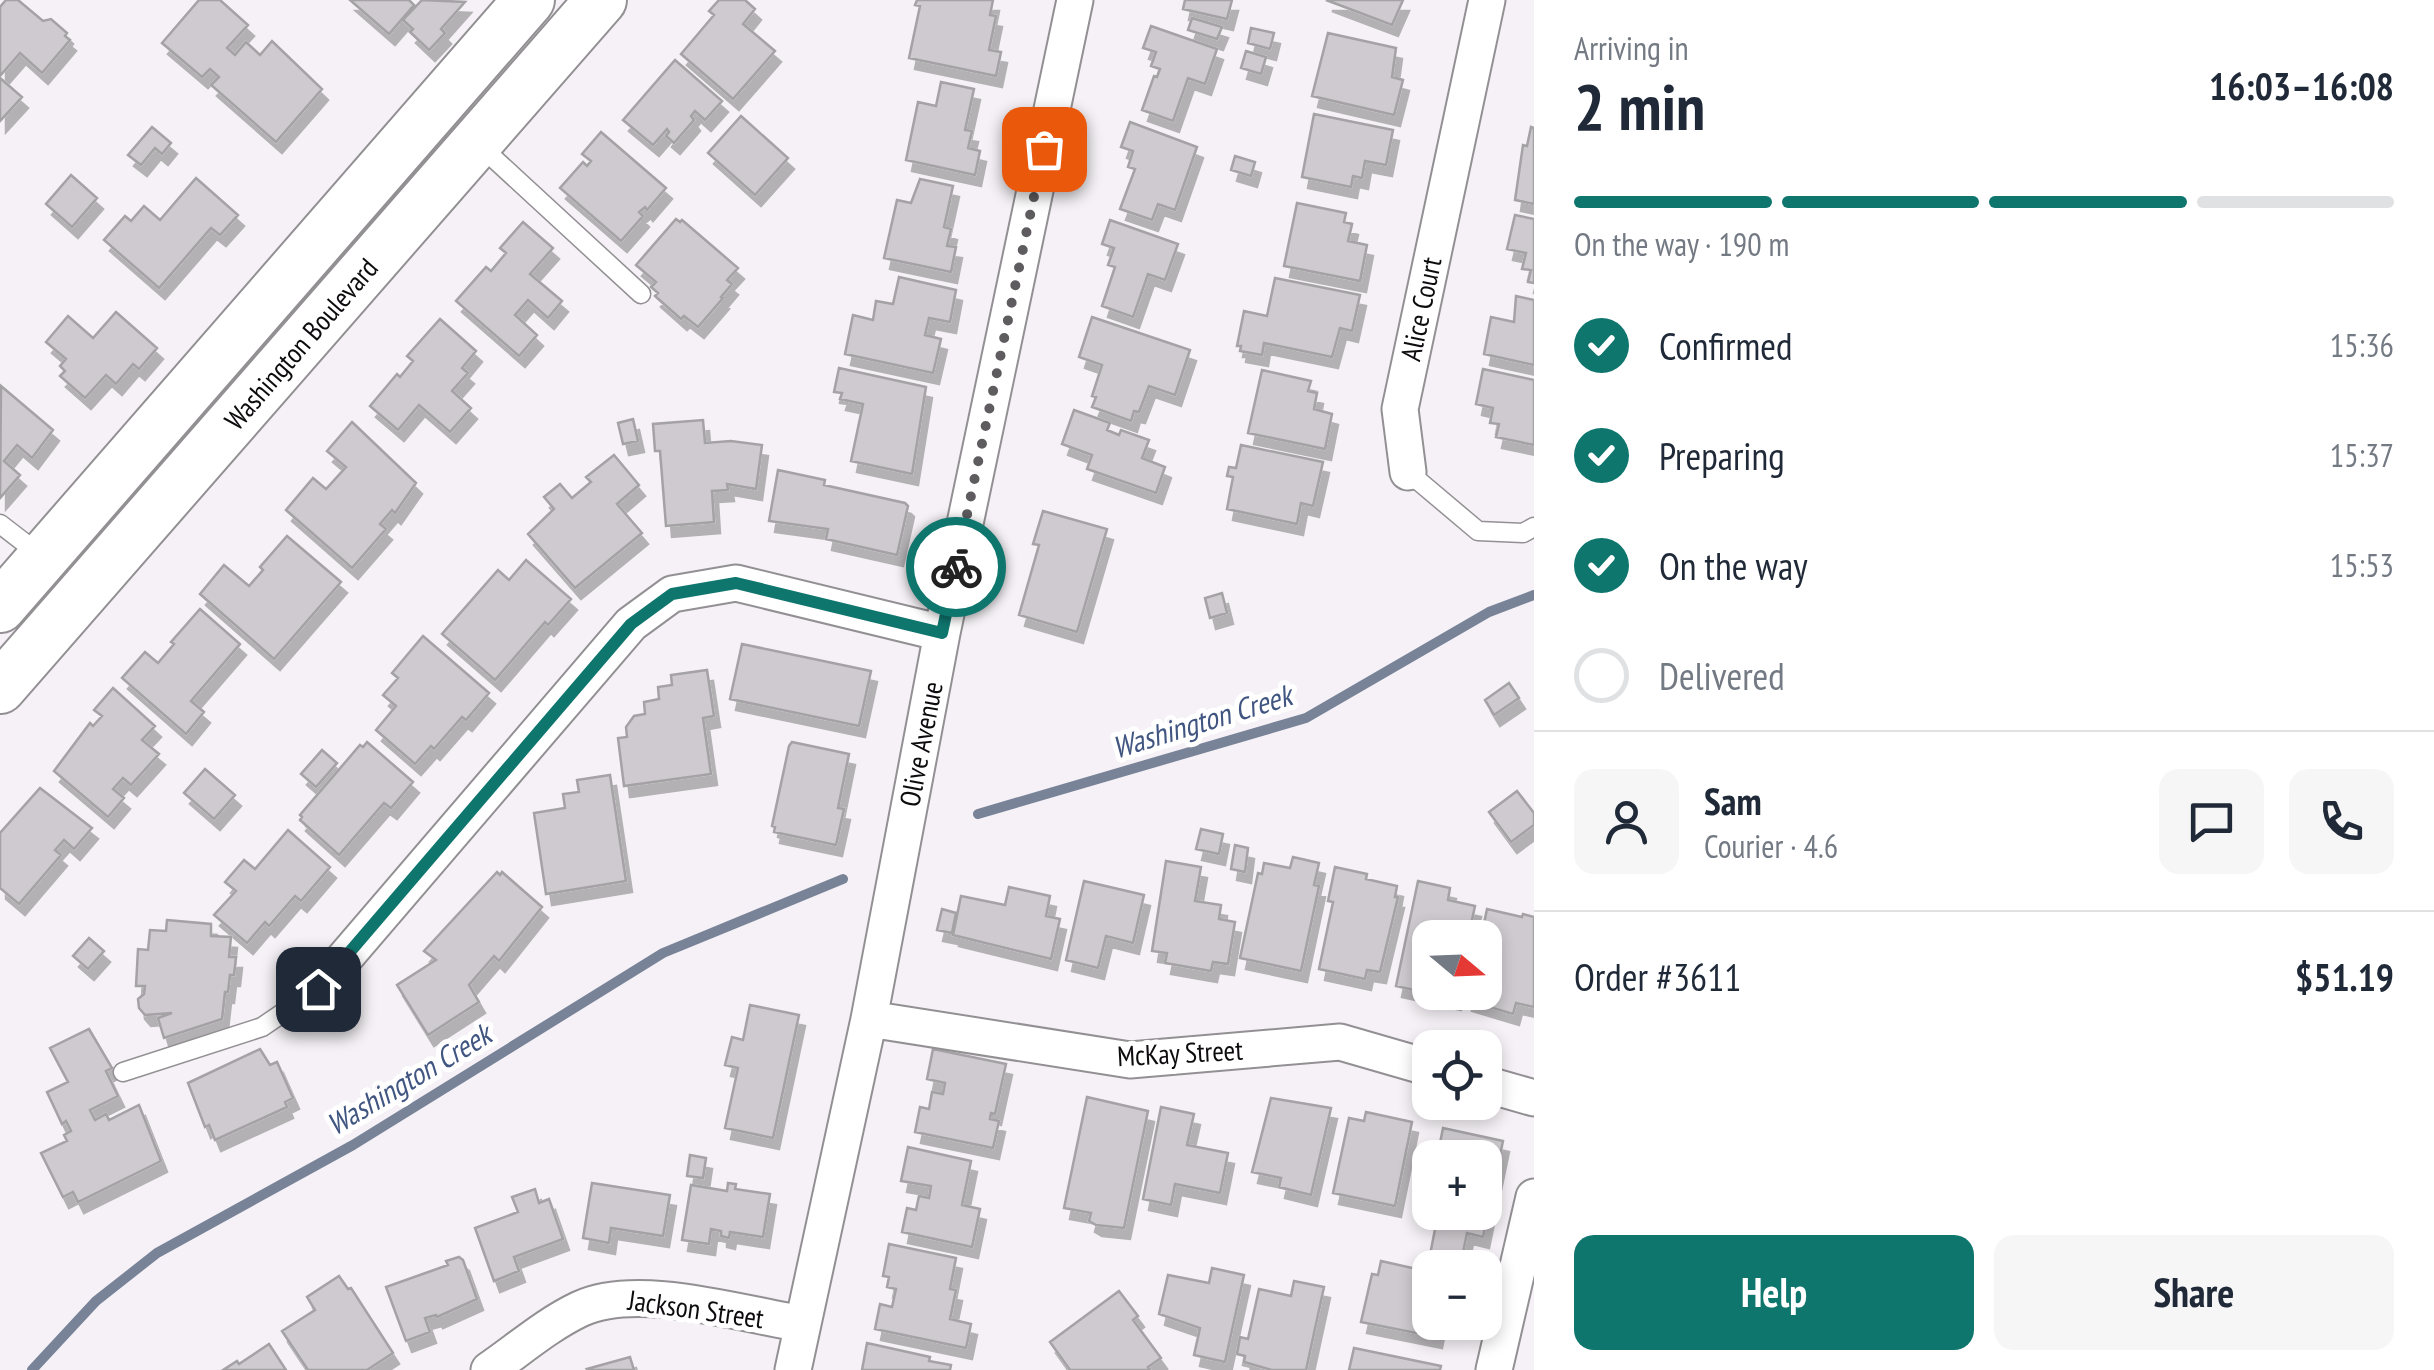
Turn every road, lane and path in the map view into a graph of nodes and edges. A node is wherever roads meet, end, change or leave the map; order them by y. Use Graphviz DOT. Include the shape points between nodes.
graph roads {
  1 [pos="601,0"];
  2 [pos="1075,0"];
  3 [pos="1487,0"];
  4 [pos="514,10"];
  5 [pos="476,143"];
  6 [pos="641,294"];
  7 [pos="1408,472"];
  8 [pos="0,524"];
  9 [pos="1534,527"];
  10 [pos="43,558"];
  11 [pos="0,607"];
  12 [pos="942,633"];
  13 [pos="0,688"];
  14 [pos="318,989"];
  15 [pos="870,1020"];
  16 [pos="1412,1063"];
  17 [pos="123,1072"];
  18 [pos="1502,1089"];
  19 [pos="1534,1098"];
  20 [pos="1534,1197"];
  21 [pos="803,1324"];
  22 [pos="489,1370"];
  23 [pos="793,1370"];
  24 [pos="1494,1370"];
  1 -- 5 [label="main road, Washington Boulevard"];
  2 -- 12 [label="street, Olive Avenue"];
  3 -- 7 [label="street, Alice Court" via="1400,409"];
  4 -- 10 [label="main road, Washington Boulevard"];
  5 -- 6 [label="lane"];
  5 -- 13 [label="main road, Washington Boulevard"];
  7 -- 9 [label="lane, Alice Court" via="1478,530 1523,534"];
  8 -- 10 [label="lane"];
  10 -- 11 [label="main road, Washington Boulevard"];
  12 -- 14 [label="street" via="736,583 672,594 631,624"];
  12 -- 15 [label="street, Olive Avenue"];
  14 -- 17 [label="lane" via="262,1027"];
  15 -- 16 [label="street, McKay Street" via="1130,1060 1340,1042"];
  15 -- 21 [label="street, Olive Avenue"];
  18 -- 19 [label="street"];
  20 -- 24 [label="street"];
  21 -- 22 [label="street, Jackson Street" via="643,1297 612,1298 578,1310"];
  21 -- 23 [label="street, Olive Avenue"];
}
